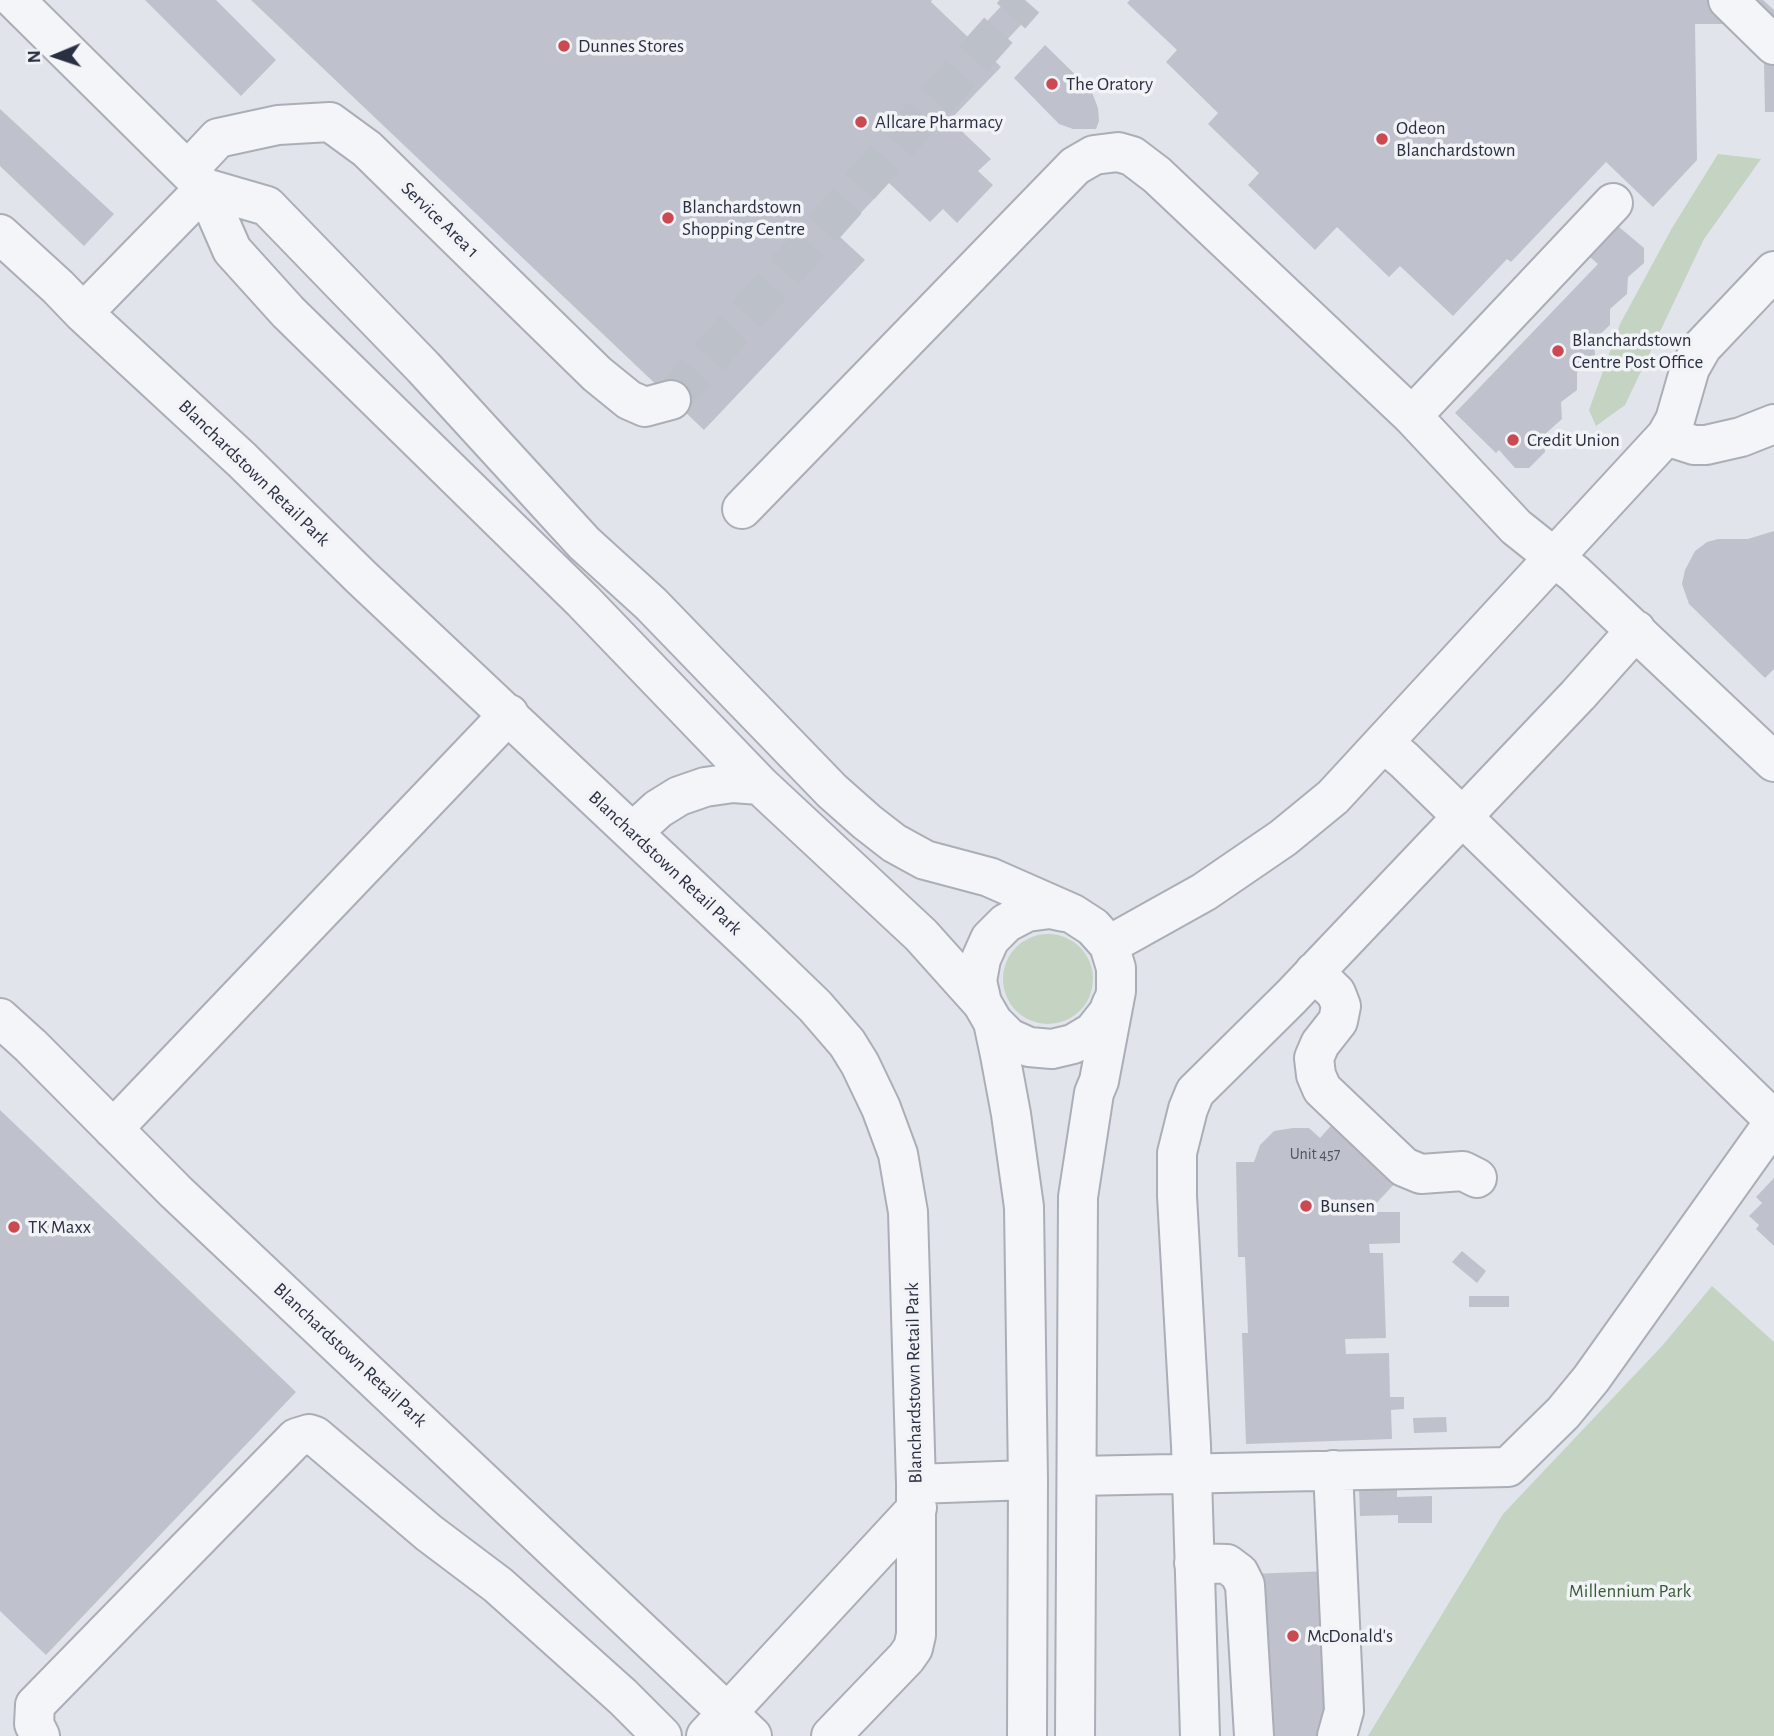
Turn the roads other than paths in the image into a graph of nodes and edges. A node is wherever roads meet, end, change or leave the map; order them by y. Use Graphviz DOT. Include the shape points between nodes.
graph roads {
  1 [pos="15,0"];
  2 [pos="1728,0"];
  3 [pos="1774,45"];
  4 [pos="196,179"];
  5 [pos="1613,203"];
  6 [pos="0,234"];
  7 [pos="1774,271"];
  8 [pos="83,313"];
  9 [pos="671,400"];
  10 [pos="1412,416"];
  11 [pos="1774,424"];
  12 [pos="1666,436"];
  13 [pos="742,509"];
  14 [pos="1555,558"];
  15 [pos="1636,630"];
  16 [pos="509,714"];
  17 [pos="1384,743"];
  18 [pos="1774,762"];
  19 [pos="760,785"];
  20 [pos="1462,816"];
  21 [pos="633,832"];
  22 [pos="1073,914"];
  23 [pos="1108,945"];
  24 [pos="1314,972"];
  25 [pos="1116,991"];
  26 [pos="0,1018"];
  27 [pos="992,1027"];
  28 [pos="1774,1121"];
  29 [pos="113,1129"];
  30 [pos="1477,1178"];
  31 [pos="1334,1469"];
  32 [pos="1190,1472"];
  33 [pos="1078,1476"];
  34 [pos="1028,1480"];
  35 [pos="917,1496"];
  36 [pos="1194,1563"];
  37 [pos="729,1728"];
  38 [pos="40,1736"];
  39 [pos="662,1736"];
  40 [pos="831,1736"];
  41 [pos="1027,1736"];
  42 [pos="1075,1736"];
  43 [pos="1200,1736"];
  44 [pos="1254,1736"];
  45 [pos="1337,1736"];
  1 -- 4 [label="street"];
  2 -- 3 [label="street"];
  4 -- 8 [label="street"];
  4 -- 9 [label="street, Service Area 1" via="218,138 278,125 330,122 367,149 597,374 645,407"];
  4 -- 19 [label="street" via="232,250 288,312 583,601"];
  4 -- 22 [label="street" via="267,206 424,367 583,543 651,604 867,822 925,860 989,877"];
  5 -- 10 [label="street"];
  6 -- 8 [label="street, Blanchardstown Retail Park"];
  7 -- 12 [label="street" via="1702,347"];
  8 -- 16 [label="street, Blanchardstown Retail Park"];
  10 -- 13 [label="street" via="1157,175 1132,156 1118,152 1094,155 1075,166"];
  10 -- 14 [label="street" via="1516,527"];
  11 -- 12 [label="street" via="1706,445"];
  12 -- 14 [label="street"];
  14 -- 15 [label="street"];
  14 -- 17 [label="street"];
  15 -- 18 [label="street"];
  15 -- 20 [label="street"];
  16 -- 21 [label="street, Blanchardstown Retail Park"];
  16 -- 29 [label="street"];
  17 -- 20 [label="street"];
  17 -- 23 [label="street" via="1333,797 1283,838 1204,892"];
  19 -- 21 [label="street" via="733,783 679,796"];
  19 -- 27 [label="street" via="921,935"];
  20 -- 24 [label="street"];
  20 -- 28 [label="street"];
  21 -- 35 [label="street, Blanchardstown Retail Park" via="815,1006 847,1043 881,1108 898,1154 908,1212"];
  22 -- 23 [label="street" via="1094,927"];
  22 -- 27 [label="street" via="1050,909 1027,912 990,939 977,981"];
  23 -- 25 [label="street" via="1116,968"];
  24 -- 30 [label="street" via="1336,993 1341,1006 1338,1021 1314,1058 1322,1089 1404,1167 1421,1174 1463,1171"];
  24 -- 32 [label="street" via="1195,1092 1182,1128 1177,1196"];
  25 -- 27 [label="street" via="1108,1013 1093,1032 1073,1044 1052,1049 1029,1046"];
  25 -- 33 [label="street" via="1078,1197"];
  26 -- 29 [label="street, Blanchardstown Retail Park"];
  27 -- 34 [label="street" via="1024,1207"];
  28 -- 31 [label="street" via="1591,1379 1508,1467"];
  29 -- 37 [label="street, Blanchardstown Retail Park"];
  31 -- 32 [label="street"];
  31 -- 45 [label="street" via="1344,1711"];
  32 -- 33 [label="street"];
  32 -- 36 [label="street"];
  33 -- 42 [label="street"];
  34 -- 35 [label="street"];
  34 -- 41 [label="street"];
  35 -- 37 [label="street, Blanchardstown Retail Park"];
  35 -- 40 [label="street" via="913,1648"];
  36 -- 43 [label="street"];
  36 -- 44 [label="street" via="1227,1564 1245,1585"];
  38 -- 39 [label="street" via="34,1724 35,1705 296,1438 309,1434 498,1585"];
}
